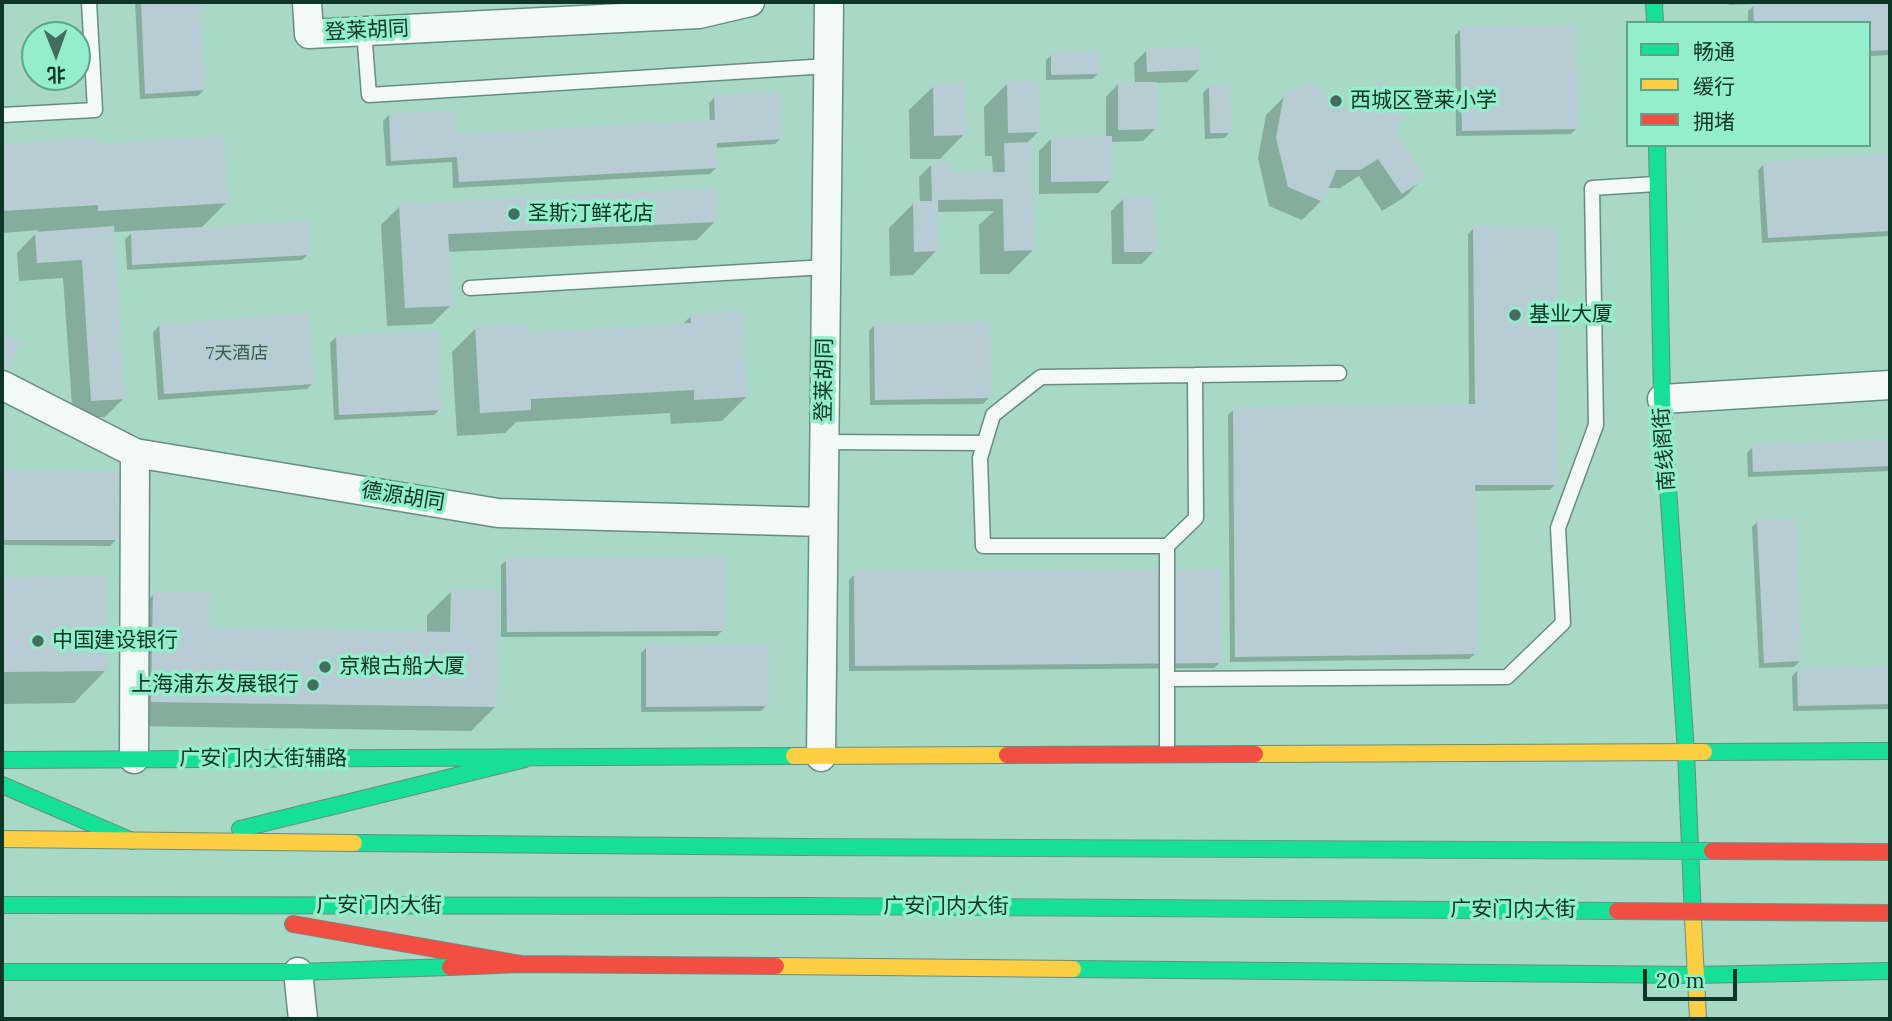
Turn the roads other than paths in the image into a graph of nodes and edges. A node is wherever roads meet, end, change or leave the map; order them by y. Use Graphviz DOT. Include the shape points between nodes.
graph roads {
  1 [pos="89,2"];
  2 [pos="307,2"];
  3 [pos="750,2"];
  4 [pos="829,2"];
  5 [pos="1654,2"];
  6 [pos="1655,21"];
  7 [pos="364,31"];
  8 [pos="828,66"];
  9 [pos="2,115"];
  10 [pos="1657,147"];
  11 [pos="1658,184"];
  12 [pos="826,267"];
  13 [pos="470,288"];
  14 [pos="1339,373"];
  15 [pos="1195,375"];
  16 [pos="1890,384"];
  17 [pos="2,385"];
  18 [pos="1662,399"];
  19 [pos="824,442"];
  20 [pos="984,443"];
  21 [pos="135,453"];
  22 [pos="823,522"];
  23 [pos="1167,546"];
  24 [pos="1167,679"];
  25 [pos="1890,751"];
  26 [pos="1686,752"];
  27 [pos="1167,755"];
  28 [pos="821,757"];
  29 [pos="2,760"];
  30 [pos="134,760"];
  31 [pos="525,760"];
  32 [pos="2,785"];
  33 [pos="2,839"];
  34 [pos="132,841"];
  35 [pos="184,843"];
  36 [pos="1890,852"];
  37 [pos="2,905"];
  38 [pos="188,906"];
  39 [pos="1890,913"];
  40 [pos="520,964"];
  41 [pos="1890,971"];
  42 [pos="2,972"];
  43 [pos="298,972"];
  44 [pos="1695,975"];
  45 [pos="303,1019"];
  46 [pos="1698,1019"];
  1 -- 9 [label="lane" via="95,110"];
  2 -- 7 [label="street, 登莱胡同" via="309,34"];
  3 -- 7 [label="street, 登莱胡同" via="699,14"];
  4 -- 8 [label="street, 登莱胡同"];
  5 -- 6 [label="street"];
  7 -- 8 [label="lane" via="369,95"];
  8 -- 12 [label="street, 登莱胡同"];
  10 -- 11 [label="street, 南线阁街"];
  11 -- 18 [label="street, 南线阁街"];
  11 -- 24 [label="lane" via="1592,188 1596,425 1559,528 1563,623 1507,677"];
  12 -- 13 [label="lane"];
  12 -- 19 [label="street, 登莱胡同"];
  14 -- 15 [label="lane"];
  15 -- 20 [label="lane" via="1041,377 993,415"];
  15 -- 23 [label="lane" via="1196,518"];
  16 -- 18 [label="street"];
  17 -- 21 [label="street, 德源胡同"];
  18 -- 26 [label="street, 南线阁街"];
  19 -- 20 [label="lane"];
  19 -- 22 [label="street, 登莱胡同"];
  20 -- 23 [label="lane" via="980,458 983,546"];
  21 -- 22 [label="street, 德源胡同" via="498,513"];
  21 -- 30 [label="street"];
  22 -- 28 [label="street, 登莱胡同"];
  23 -- 24 [label="lane"];
  24 -- 27 [label="lane"];
  25 -- 26 [label="street"];
  26 -- 27 [label="street"];
  26 -- 44 [label="street, 南线阁街"];
  27 -- 28 [label="street"];
  28 -- 31 [label="street"];
  29 -- 30 [label="street, 广安门内大街辅路"];
  30 -- 31 [label="street, 广安门内大街辅路"];
  31 -- 35 [label="street"];
  32 -- 34 [label="street"];
  33 -- 34 [label="street"];
  34 -- 35 [label="street"];
  35 -- 36 [label="street, bridge"];
  37 -- 38 [label="street, 广安门内大街"];
  38 -- 39 [label="street, 广安门内大街, bridge"];
  38 -- 40 [label="street"];
  40 -- 43 [label="street"];
  40 -- 44 [label="street"];
  41 -- 44 [label="street"];
  42 -- 43 [label="street"];
  43 -- 45 [label="street"];
  44 -- 46 [label="street, 南线阁街"];
}
